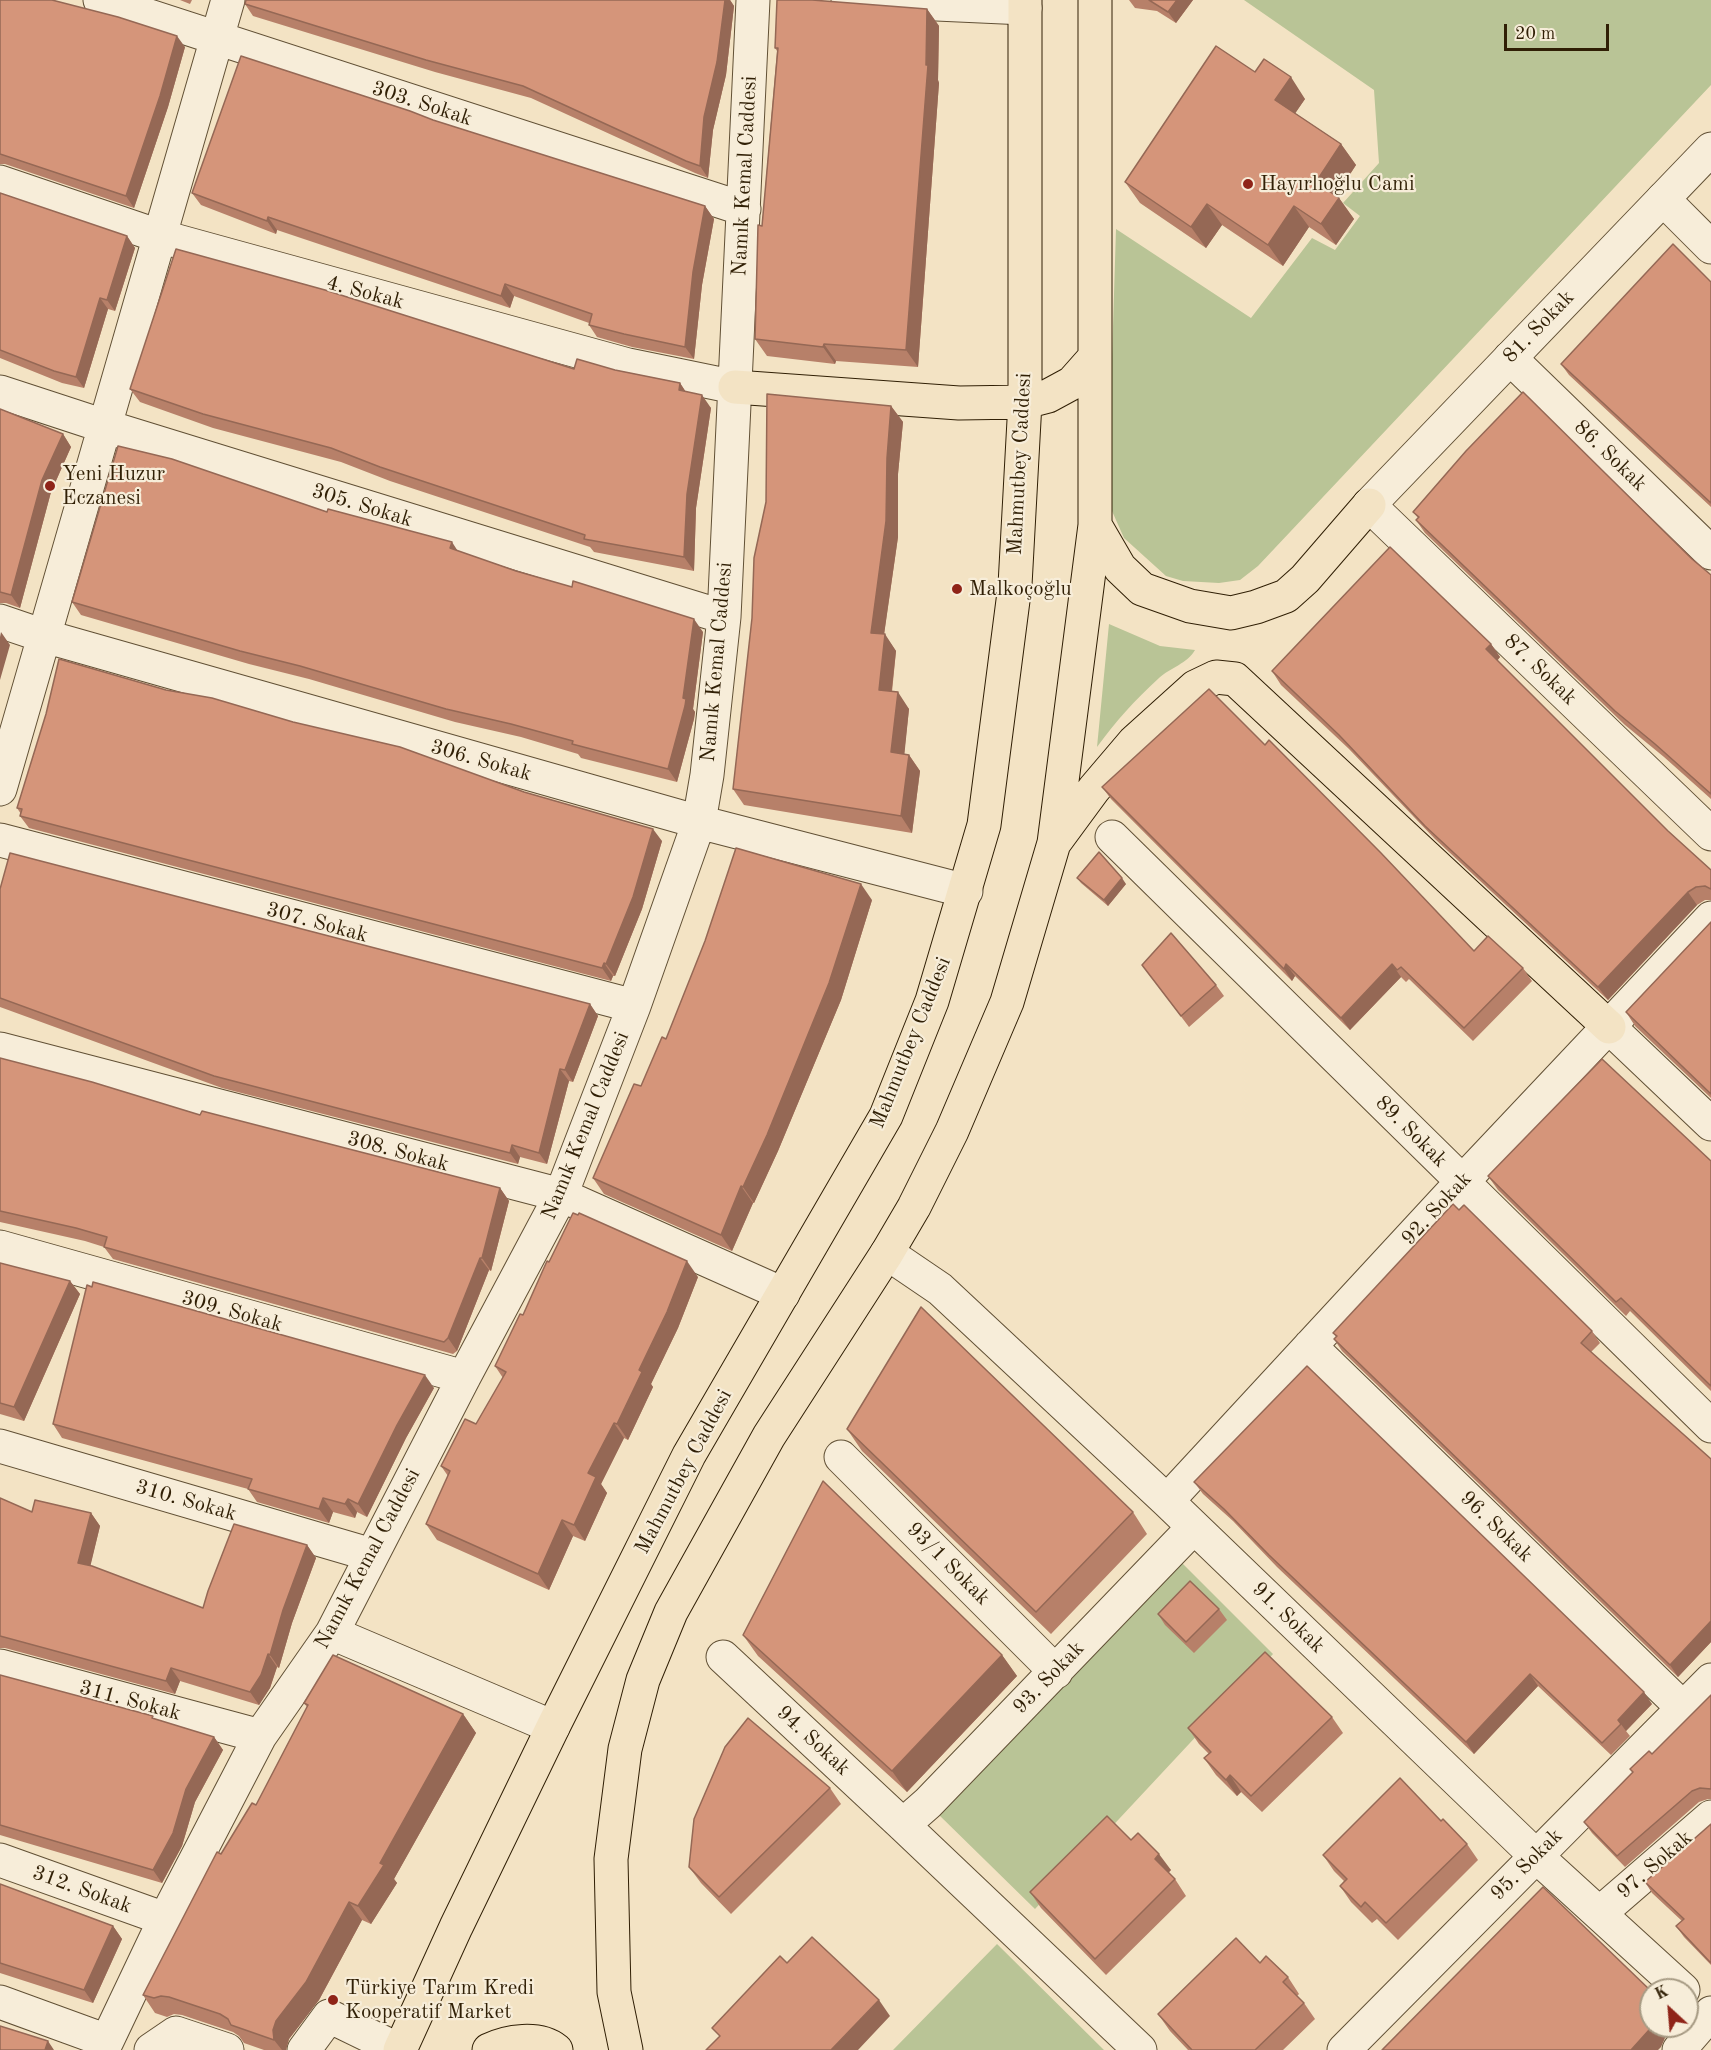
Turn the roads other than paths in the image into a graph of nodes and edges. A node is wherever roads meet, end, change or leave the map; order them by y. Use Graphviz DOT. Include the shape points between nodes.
graph roads {
  1 [pos="100,0"];
  2 [pos="228,0"];
  3 [pos="753,0"];
  4 [pos="848,0"];
  5 [pos="1095,0"];
  6 [pos="1025,4"];
  7 [pos="217,37"];
  8 [pos="1711,149"];
  9 [pos="0,182"];
  10 [pos="1663,199"];
  11 [pos="744,209"];
  12 [pos="159,236"];
  13 [pos="1711,247"];
  14 [pos="1095,357"];
  15 [pos="1510,358"];
  16 [pos="735,387"];
  17 [pos="0,393"];
  18 [pos="1025,402"];
  19 [pos="104,426"];
  20 [pos="1369,506"];
  21 [pos="1095,525"];
  22 [pos="1711,553"];
  23 [pos="724,617"];
  24 [pos="0,621"];
  25 [pos="44,636"];
  26 [pos="0,789"];
  27 [pos="699,822"];
  28 [pos="1711,834"];
  29 [pos="1112,837"];
  30 [pos="0,840"];
  31 [pos="1054,843"];
  32 [pos="966,891"];
  33 [pos="1711,918"];
  34 [pos="634,1006"];
  35 [pos="1609,1027"];
  36 [pos="0,1049"];
  37 [pos="1711,1124"];
  38 [pos="1462,1182"];
  39 [pos="561,1195"];
  40 [pos="0,1247"];
  41 [pos="887,1253"];
  42 [pos="783,1294"];
  43 [pos="1310,1346"];
  44 [pos="464,1377"];
  45 [pos="1711,1426"];
  46 [pos="0,1446"];
  47 [pos="841,1457"];
  48 [pos="1167,1502"];
  49 [pos="1193,1528"];
  50 [pos="372,1555"];
  51 [pos="332,1633"];
  52 [pos="723,1657"];
  53 [pos="0,1666"];
  54 [pos="1056,1672"];
  55 [pos="1711,1680"];
  56 [pos="1683,1708"];
  57 [pos="553,1727"];
  58 [pos="260,1736"];
  59 [pos="1711,1817"];
  60 [pos="903,1825"];
  61 [pos="1536,1856"];
  62 [pos="0,1860"];
  63 [pos="1600,1913"];
  64 [pos="165,1919"];
  65 [pos="1670,1978"];
  66 [pos="0,2002"];
  67 [pos="1705,2010"];
  68 [pos="116,2045"];
  69 [pos="151,2050"];
  70 [pos="228,2050"];
  71 [pos="304,2050"];
  72 [pos="400,2050"];
  73 [pos="489,2050"];
  74 [pos="556,2050"];
  75 [pos="626,2050"];
  76 [pos="1140,2050"];
  77 [pos="1344,2050"];
  78 [pos="1679,2050"];
  1 -- 7 [label="street, 303. Sokak"];
  2 -- 7 [label="street"];
  3 -- 11 [label="street, Namık Kemal Caddesi"];
  4 -- 6 [label="street"];
  5 -- 14 [label="main road"];
  6 -- 18 [label="main road, Mahmutbey Caddesi"];
  7 -- 11 [label="street, 303. Sokak"];
  7 -- 12 [label="street"];
  8 -- 10 [label="street, 81. Sokak"];
  9 -- 12 [label="street, 4. Sokak"];
  10 -- 13 [label="street"];
  10 -- 15 [label="street, 81. Sokak"];
  11 -- 16 [label="street, Namık Kemal Caddesi"];
  12 -- 16 [label="street, 4. Sokak" via="628,365"];
  12 -- 19 [label="street"];
  14 -- 18 [label="main road" via="1072,383 1048,396"];
  14 -- 21 [label="main road"];
  15 -- 20 [label="street, 81. Sokak"];
  15 -- 22 [label="street, 86. Sokak"];
  16 -- 18 [label="main road" via="958,403"];
  16 -- 23 [label="street, Namık Kemal Caddesi"];
  17 -- 19 [label="street, 305. Sokak"];
  18 -- 32 [label="main road, Mahmutbey Caddesi" via="1015,585 984,825"];
  19 -- 23 [label="street, 305. Sokak"];
  19 -- 25 [label="street"];
  20 -- 21 [label="main road" via="1286,596 1231,613 1190,606 1142,589 1120,568"];
  20 -- 28 [label="street, 87. Sokak"];
  21 -- 31 [label="main road"];
  23 -- 27 [label="street, Namık Kemal Caddesi"];
  24 -- 25 [label="street, 306. Sokak"];
  25 -- 26 [label="street"];
  25 -- 27 [label="street, 306. Sokak"];
  27 -- 32 [label="street, 306. Sokak"];
  27 -- 34 [label="street, Namık Kemal Caddesi"];
  29 -- 38 [label="street, 89. Sokak"];
  30 -- 34 [label="street, 307. Sokak"];
  31 -- 35 [label="main road" via="1142,734 1195,687 1216,678 1235,679"];
  31 -- 41 [label="main road" via="1007,1002 952,1131"];
  32 -- 42 [label="main road, Mahmutbey Caddesi" via="932,1000 886,1116"];
  33 -- 35 [label="street, 92. Sokak"];
  34 -- 39 [label="street, Namık Kemal Caddesi"];
  35 -- 37 [label="street"];
  35 -- 38 [label="street, 92. Sokak"];
  36 -- 39 [label="street, 308. Sokak"];
  38 -- 43 [label="street, 92. Sokak"];
  38 -- 45 [label="street, 89. Sokak"];
  39 -- 42 [label="street, 308. Sokak"];
  39 -- 44 [label="street, Namık Kemal Caddesi"];
  40 -- 44 [label="street, 309. Sokak"];
  41 -- 48 [label="street, 91. Sokak" via="940,1288"];
  41 -- 75 [label="main road" via="769,1436 671,1612 643,1680 626,1749 611,1859 614,1992"];
  42 -- 57 [label="main road, Mahmutbey Caddesi" via="689,1455"];
  43 -- 48 [label="street, 92. Sokak"];
  43 -- 56 [label="street, 96. Sokak"];
  44 -- 50 [label="street, Namık Kemal Caddesi"];
  46 -- 50 [label="street, 310. Sokak"];
  47 -- 54 [label="street, 93/1 Sokak"];
  48 -- 49 [label="street, 91. Sokak"];
  49 -- 54 [label="street, 93. Sokak"];
  49 -- 61 [label="street, 91. Sokak"];
  50 -- 51 [label="street, Namık Kemal Caddesi"];
  51 -- 57 [label="street"];
  51 -- 58 [label="street, Namık Kemal Caddesi"];
  52 -- 60 [label="street, 94. Sokak"];
  53 -- 58 [label="street, 311. Sokak"];
  54 -- 60 [label="street, 93. Sokak"];
  55 -- 56 [label="street, 95. Sokak"];
  56 -- 61 [label="street, 95. Sokak"];
  57 -- 72 [label="main road, Mahmutbey Caddesi"];
  58 -- 64 [label="street, Namık Kemal Caddesi"];
  59 -- 63 [label="street, 97. Sokak"];
  60 -- 76 [label="street, 94. Sokak"];
  61 -- 63 [label="street, 91. Sokak"];
  61 -- 77 [label="street, 95. Sokak"];
  62 -- 64 [label="street, 312. Sokak"];
  63 -- 65 [label="street, 91. Sokak"];
  64 -- 68 [label="street, Namık Kemal Caddesi"];
  66 -- 68 [label="street, Namık Kemal Caddesi"];
  67 -- 78 [label="street"];
  69 -- 70 [label="street" via="176,2033"];
  71 -- 72 [label="street" via="329,2016"];
  73 -- 74 [label="main road" via="526,2041"];
}
